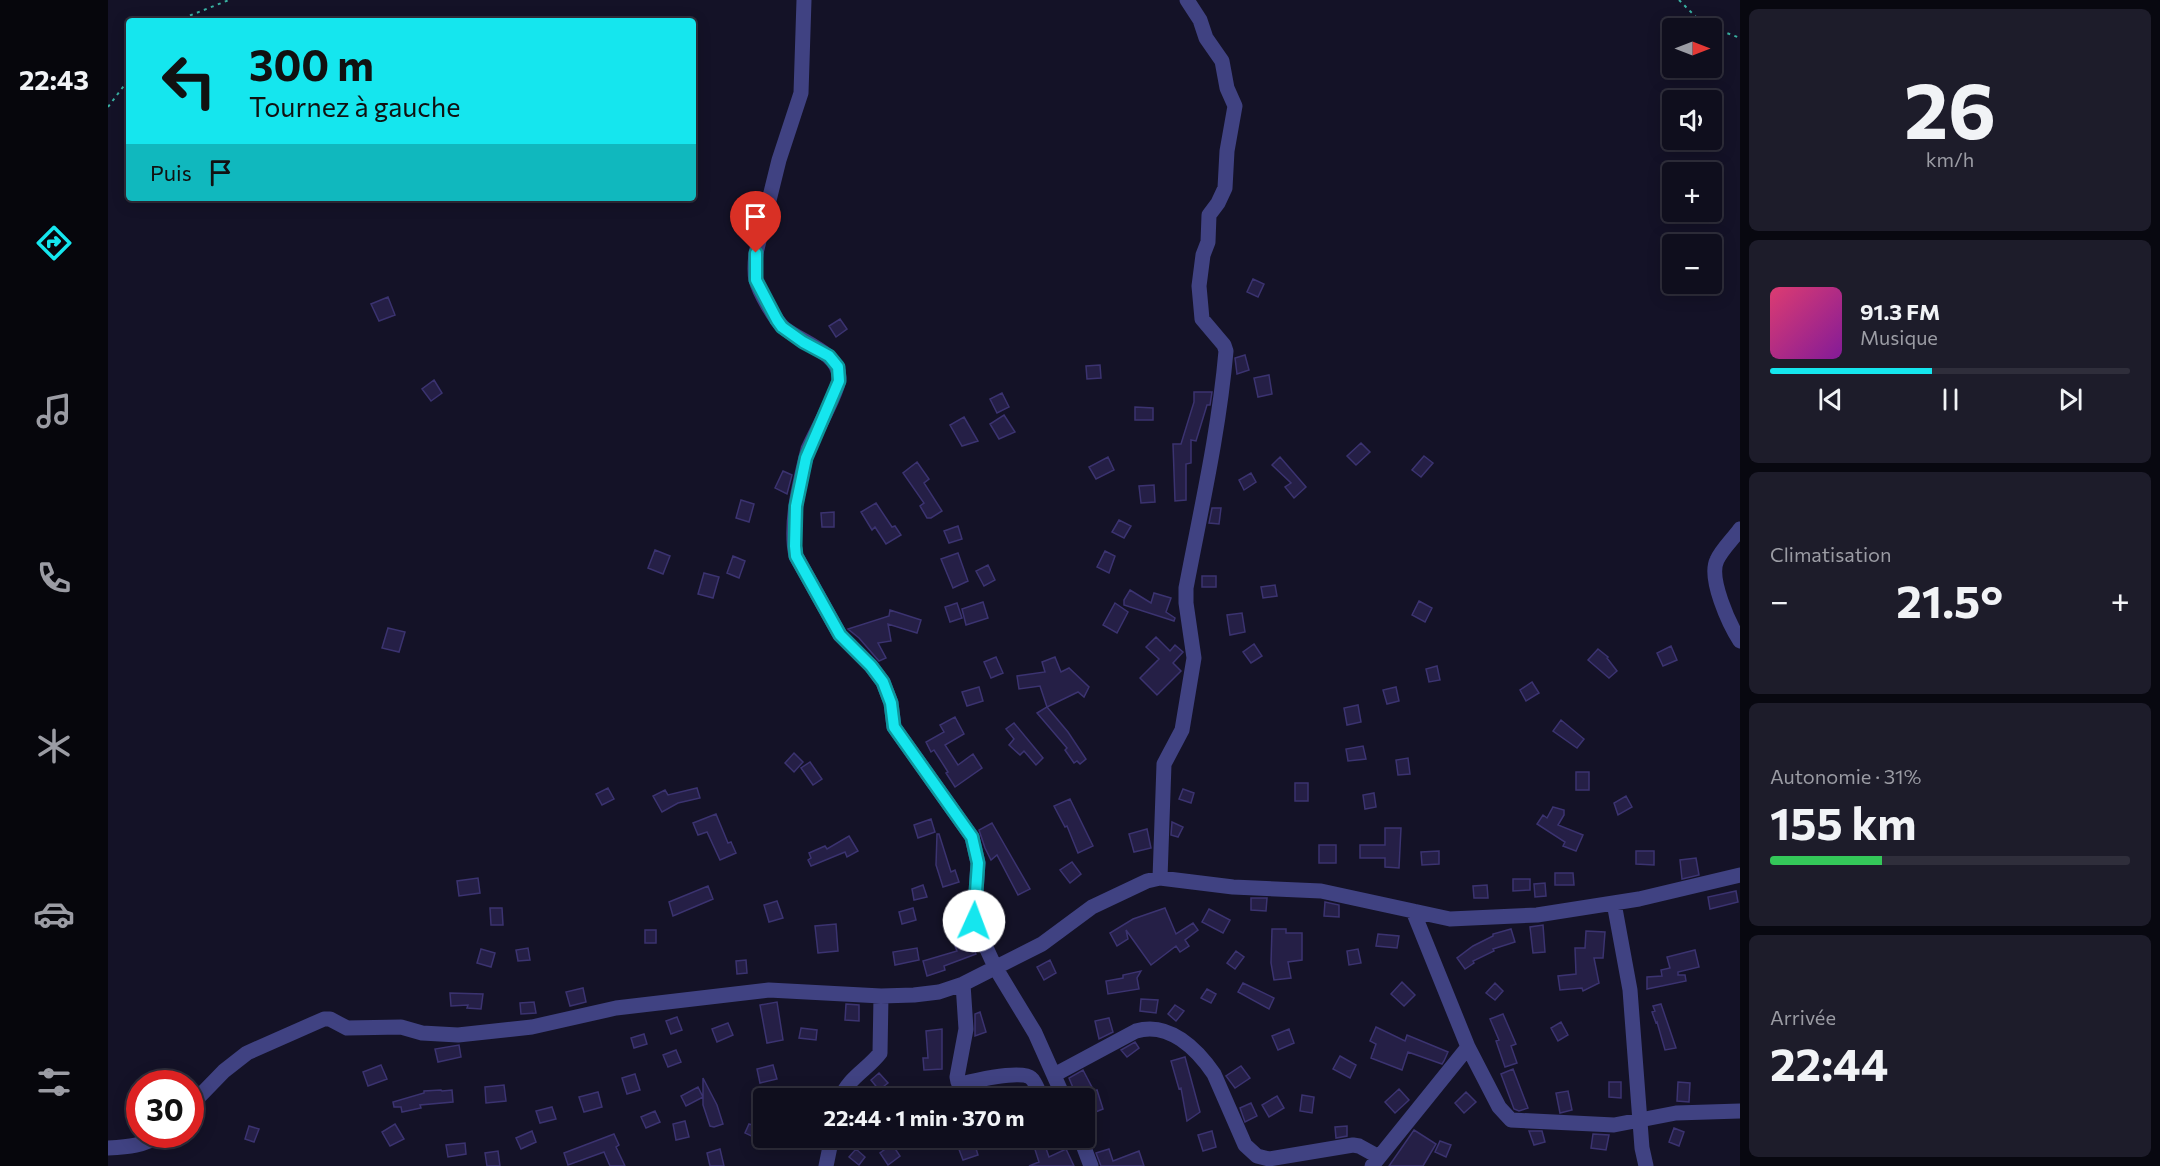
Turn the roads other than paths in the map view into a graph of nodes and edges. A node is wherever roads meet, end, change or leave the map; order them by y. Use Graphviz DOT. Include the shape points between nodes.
graph roads {
  1 [pos="804,0"];
  2 [pos="1187,0"];
  3 [pos="1740,529"];
  4 [pos="1740,641"];
  5 [pos="1740,875"];
  6 [pos="1160,878"];
  7 [pos="1614,903"];
  8 [pos="1413,911"];
  9 [pos="995,967"];
  10 [pos="963,984"];
  11 [pos="881,996"];
  12 [pos="1468,1047"];
  13 [pos="1054,1075"];
  14 [pos="846,1088"];
  15 [pos="1036,1088"];
  16 [pos="1060,1088"];
  17 [pos="204,1092"];
  18 [pos="1740,1111"];
  19 [pos="1641,1120"];
  20 [pos="126,1147"];
  21 [pos="108,1148"];
  22 [pos="830,1148"];
  23 [pos="1084,1148"];
  24 [pos="1376,1161"];
  25 [pos="826,1166"];
  26 [pos="1091,1166"];
  27 [pos="1646,1166"];
  1 -- 9 [label="street" via="801,93 779,160 755,268 759,289 782,327 829,356 838,367 839,381 806,458 796,506 795,551 840,635 883,682 894,727 972,837 978,863 973,916"];
  2 -- 6 [label="street" via="1222,61 1235,106 1225,188 1209,215 1199,286 1202,319 1226,351 1213,452 1186,588 1194,652 1182,730 1164,764"];
  3 -- 4 [label="street" via="1713,571"];
  5 -- 7 [label="street"];
  6 -- 8 [label="street" via="1233,887 1306,889"];
  6 -- 9 [label="street" via="1092,907 1046,941"];
  7 -- 8 [label="street" via="1516,917 1450,920"];
  7 -- 19 [label="street" via="1630,990"];
  8 -- 12 [label="street"];
  9 -- 10 [label="street"];
  9 -- 13 [label="street" via="1035,1033"];
  10 -- 11 [label="street" via="931,993"];
  10 -- 15 [label="street" via="966,1029 958,1082 1026,1075"];
  11 -- 14 [label="street" via="880,1053"];
  11 -- 17 [label="street" via="769,990 616,1008 532,1027 458,1035 422,1033 401,1027 347,1028 324,1019 247,1053"];
  12 -- 19 [label="street" via="1499,1107 1511,1120 1614,1125"];
  12 -- 24 [label="street"];
  13 -- 16 [label="street"];
  13 -- 24 [label="street" via="1137,1031 1170,1032 1208,1065 1245,1145 1257,1156 1269,1159 1353,1144"];
  18 -- 19 [label="street" via="1676,1113"];
  19 -- 27 [label="street"];
  20 -- 21 [label="street"];
  22 -- 25 [label="street"];
  23 -- 26 [label="street"];
}
